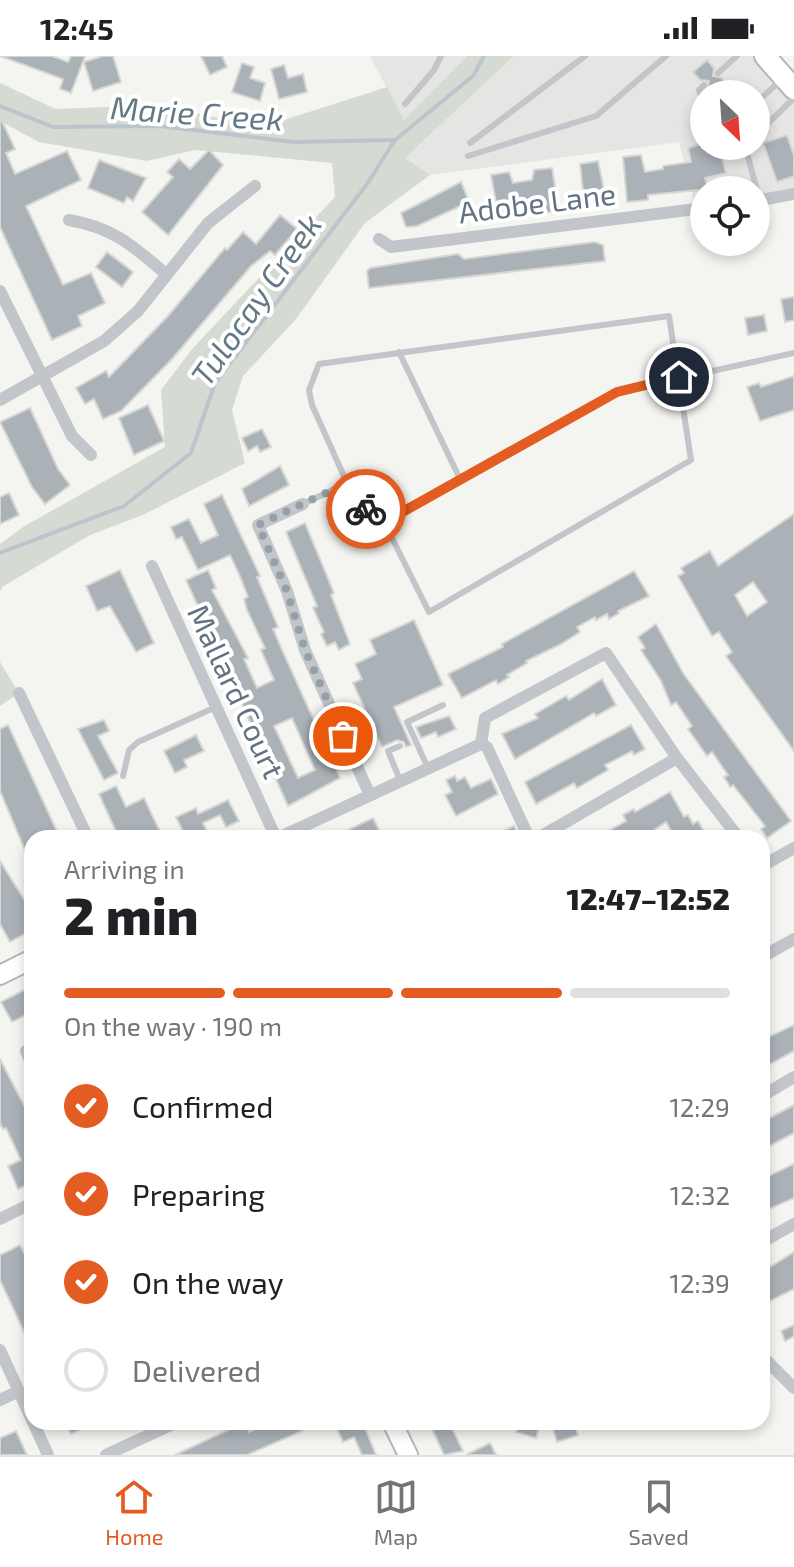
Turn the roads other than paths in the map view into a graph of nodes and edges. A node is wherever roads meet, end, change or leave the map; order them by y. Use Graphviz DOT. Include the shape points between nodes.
graph roads {
  1 [pos="441,56"];
  2 [pos="585,56"];
  3 [pos="666,56"];
  4 [pos="737,56"];
  5 [pos="765,56"];
  6 [pos="718,73"];
  7 [pos="789,83"];
  8 [pos="770,95"];
  9 [pos="794,98"];
  10 [pos="405,104"];
  11 [pos="770,121"];
  12 [pos="470,143"];
  13 [pos="468,156"];
  14 [pos="255,186"];
  15 [pos="793,195"];
  16 [pos="770,199"];
  17 [pos="690,210"];
  18 [pos="69,220"];
  19 [pos="379,239"];
  20 [pos="166,274"];
  21 [pos="0,291"];
  22 [pos="399,352"];
  23 [pos="794,353"];
  24 [pos="679,377"];
  25 [pos="42,378"];
  26 [pos="0,400"];
  27 [pos="91,455"];
  28 [pos="460,479"];
  29 [pos="347,483"];
  30 [pos="303,504"];
  31 [pos="381,524"];
  32 [pos="152,566"];
  33 [pos="19,693"];
  34 [pos="443,705"];
  35 [pos="216,707"];
  36 [pos="481,744"];
  37 [pos="400,746"];
  38 [pos="677,758"];
  39 [pos="428,768"];
  40 [pos="123,776"];
  41 [pos="400,780"];
  42 [pos="369,793"];
  43 [pos="84,830"];
  44 [pos="273,830"];
  45 [pos="293,830"];
  46 [pos="525,830"];
  47 [pos="552,830"];
  48 [pos="733,830"];
  49 [pos="794,848"];
  50 [pos="770,862"];
  51 [pos="794,939"];
  52 [pos="770,952"];
  53 [pos="24,963"];
  54 [pos="0,975"];
  55 [pos="794,1077"];
  56 [pos="770,1091"];
  57 [pos="24,1207"];
  58 [pos="0,1219"];
  59 [pos="794,1224"];
  60 [pos="770,1238"];
  61 [pos="0,1350"];
  62 [pos="770,1364"];
  63 [pos="794,1388"];
  64 [pos="19,1391"];
  65 [pos="0,1400"];
  66 [pos="24,1403"];
  67 [pos="36,1430"];
  68 [pos="160,1430"];
  69 [pos="396,1430"];
  70 [pos="48,1455"];
  71 [pos="106,1455"];
  72 [pos="408,1455"];
  1 -- 10 [label="lane"];
  2 -- 12 [label="lane"];
  3 -- 13 [label="lane" via="596,116"];
  4 -- 6 [label="lane"];
  5 -- 7 [label="main road"];
  7 -- 8 [label="lane"];
  9 -- 11 [label="lane"];
  14 -- 20 [label="street" via="208,223"];
  15 -- 16 [label="street"];
  17 -- 19 [label="street, Adobe Lane" via="391,247"];
  18 -- 20 [label="street" via="119,235"];
  20 -- 25 [label="street" via="138,311 104,341"];
  21 -- 25 [label="street"];
  22 -- 24 [label="lane" via="669,316"];
  22 -- 28 [label="lane"];
  22 -- 29 [label="lane" via="319,364 309,390 312,405"];
  23 -- 24 [label="lane"];
  24 -- 28 [label="lane" via="617,392"];
  24 -- 31 [label="lane" via="691,460 429,612"];
  25 -- 26 [label="street"];
  25 -- 27 [label="street" via="72,436"];
  28 -- 31 [label="lane"];
  29 -- 30 [label="lane"];
  29 -- 31 [label="lane"];
  30 -- 42 [label="street" via="258,525 305,650"];
  32 -- 35 [label="street, Mallard Court"];
  33 -- 43 [label="street"];
  34 -- 39 [label="lane" via="407,722"];
  35 -- 40 [label="lane" via="138,742 129,750"];
  35 -- 44 [label="street, Mallard Court"];
  36 -- 38 [label="street" via="485,718 606,653"];
  36 -- 39 [label="street"];
  36 -- 46 [label="street"];
  37 -- 41 [label="lane" via="388,751"];
  38 -- 47 [label="street"];
  38 -- 48 [label="street"];
  39 -- 41 [label="street"];
  41 -- 42 [label="street"];
  42 -- 45 [label="street"];
  49 -- 50 [label="street"];
  51 -- 52 [label="street"];
  53 -- 54 [label="street"];
  55 -- 56 [label="street"];
  57 -- 58 [label="street"];
  59 -- 60 [label="street"];
  61 -- 64 [label="street"];
  62 -- 63 [label="street"];
  64 -- 65 [label="street"];
  64 -- 66 [label="street"];
  67 -- 70 [label="street"];
  68 -- 71 [label="street"];
  69 -- 72 [label="street"];
}
